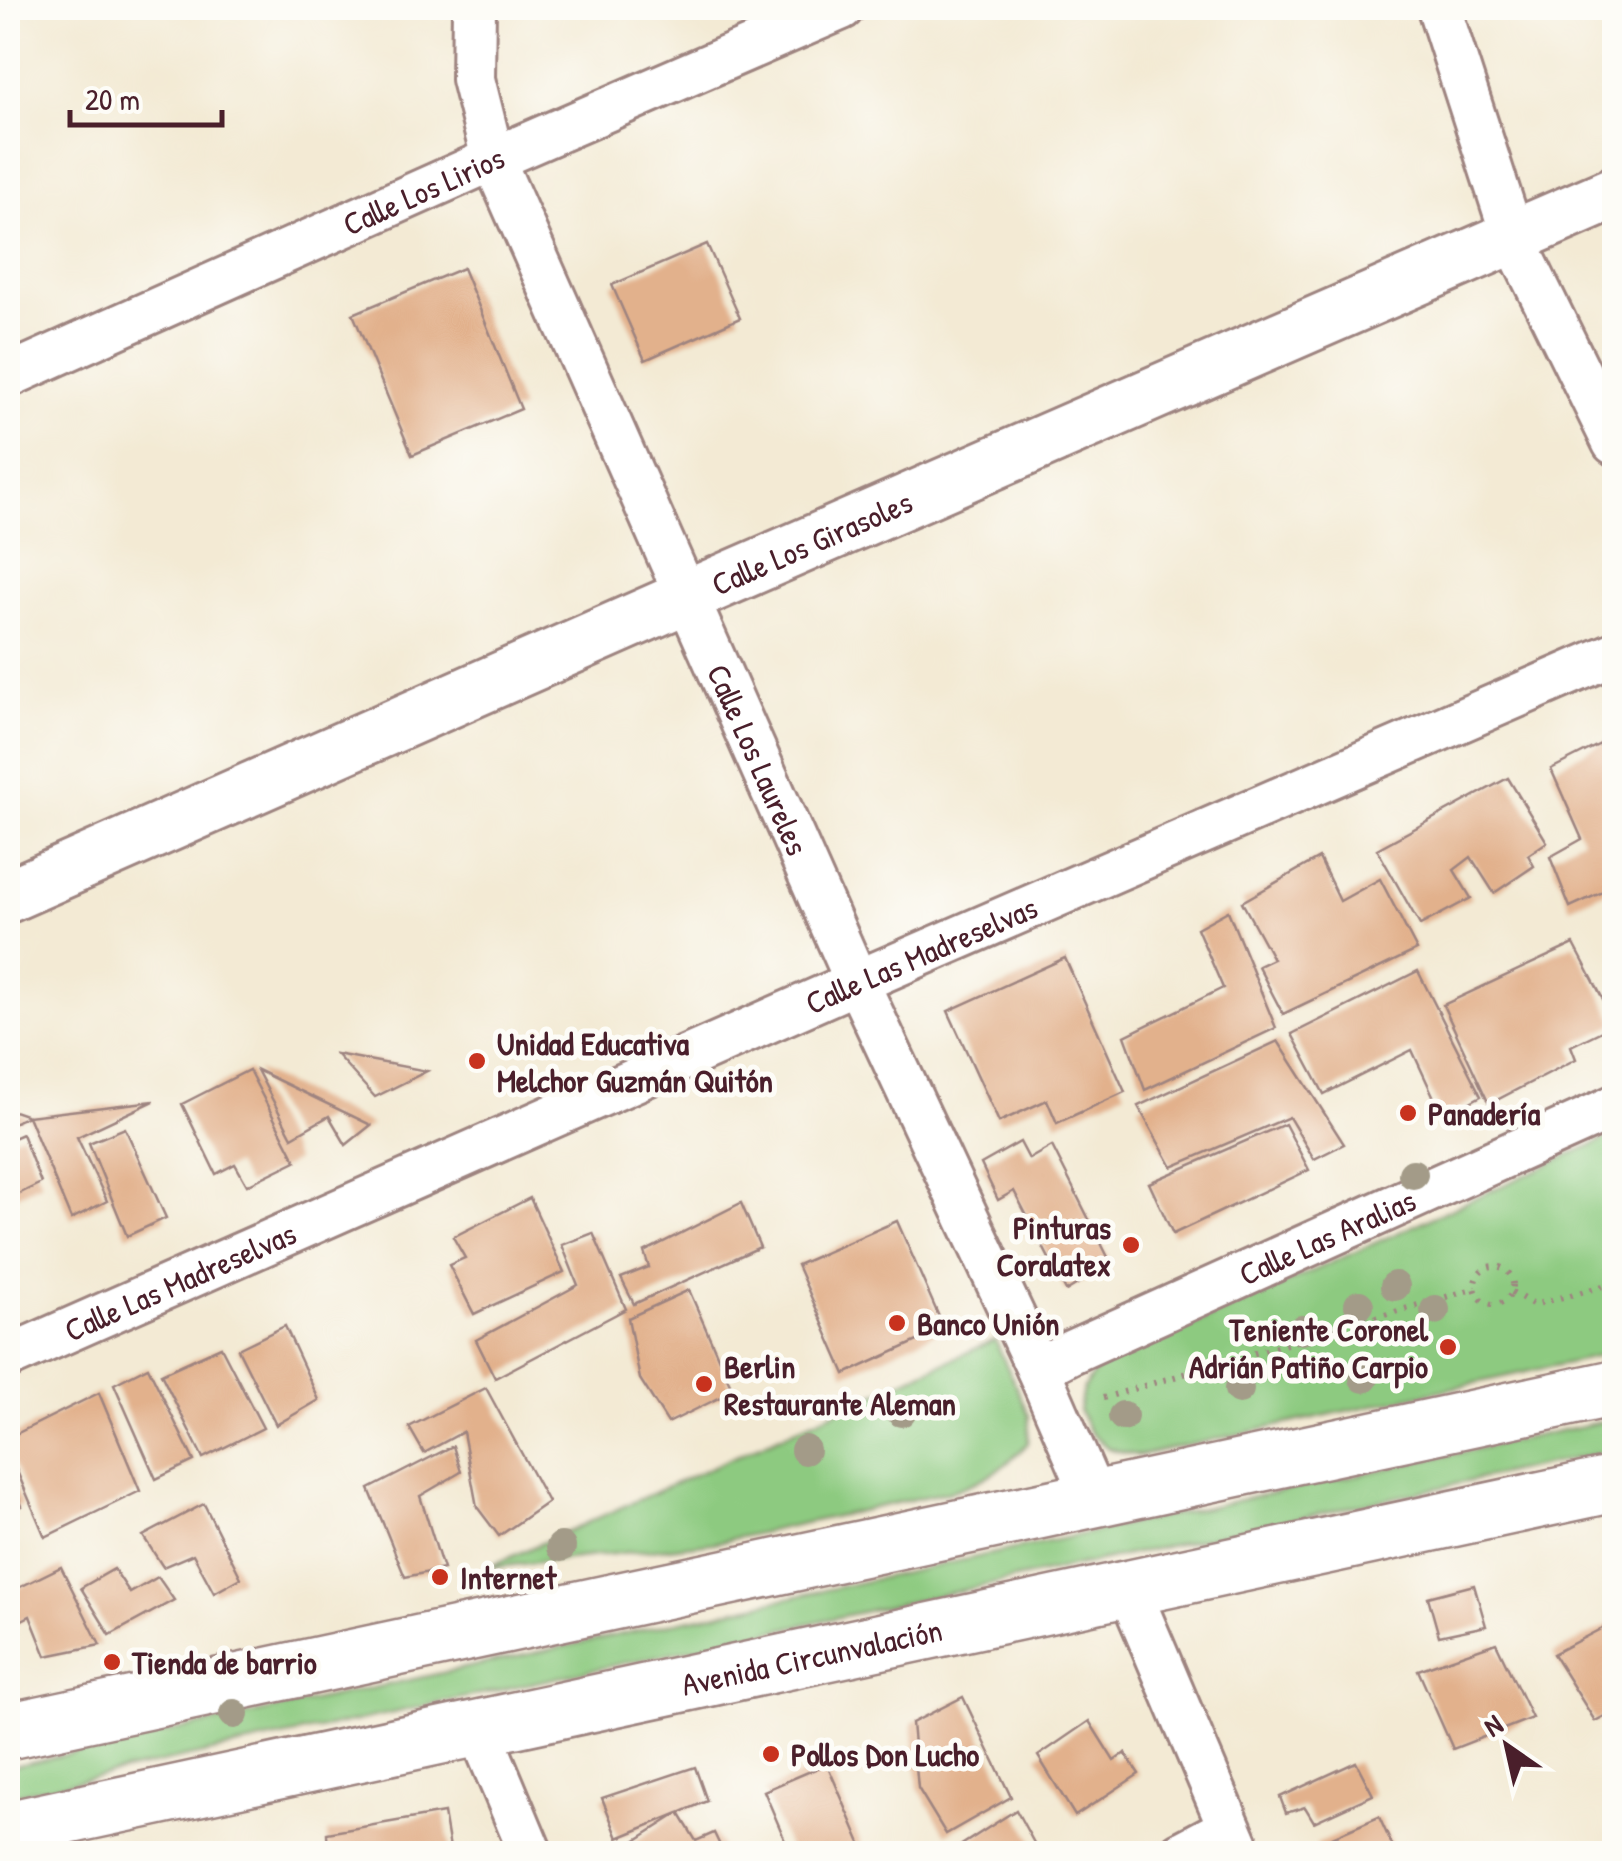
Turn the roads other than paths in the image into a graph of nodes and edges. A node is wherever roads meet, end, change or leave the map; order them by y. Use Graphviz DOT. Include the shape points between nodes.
graph roads {
  1 [pos="474,8"];
  2 [pos="842,8"];
  3 [pos="1439,8"];
  4 [pos="493,159"];
  5 [pos="1614,193"];
  6 [pos="1513,237"];
  7 [pos="8,376"];
  8 [pos="1614,443"];
  9 [pos="686,596"];
  10 [pos="1614,654"];
  11 [pos="8,896"];
  12 [pos="857,982"];
  13 [pos="1614,1107"];
  14 [pos="8,1356"];
  15 [pos="1038,1369"];
  16 [pos="1614,1388"];
  17 [pos="1614,1484"];
  18 [pos="1094,1500"];
  19 [pos="1128,1588"];
  20 [pos="478,1726"];
  21 [pos="8,1732"];
  22 [pos="8,1829"];
  23 [pos="1235,1841"];
  24 [pos="532,1854"];
  25 [pos="1180,1854"];
  1 -- 4 [label="street, Calle Los Laureles" via="473,79"];
  2 -- 4 [label="street, Calle Los Lirios"];
  3 -- 6 [label="street"];
  4 -- 7 [label="street, Calle Los Lirios"];
  4 -- 9 [label="street, Calle Los Laureles"];
  5 -- 6 [label="street, Calle Los Girasoles"];
  6 -- 8 [label="street"];
  6 -- 9 [label="street, Calle Los Girasoles"];
  9 -- 11 [label="street, Calle Los Girasoles"];
  9 -- 12 [label="street, Calle Los Laureles"];
  10 -- 12 [label="street, Calle Las Madreselvas"];
  12 -- 14 [label="street, Calle Las Madreselvas"];
  12 -- 15 [label="street, Calle Los Laureles"];
  13 -- 15 [label="street, Calle Las Aralias"];
  15 -- 18 [label="street, Calle Los Laureles"];
  16 -- 18 [label="highway"];
  17 -- 19 [label="highway, Avenida Circunvalación"];
  18 -- 21 [label="highway"];
  19 -- 20 [label="highway, Avenida Circunvalación"];
  19 -- 23 [label="street"];
  20 -- 22 [label="highway, Avenida Circunvalación"];
  20 -- 24 [label="street"];
  23 -- 25 [label="street"];
}
